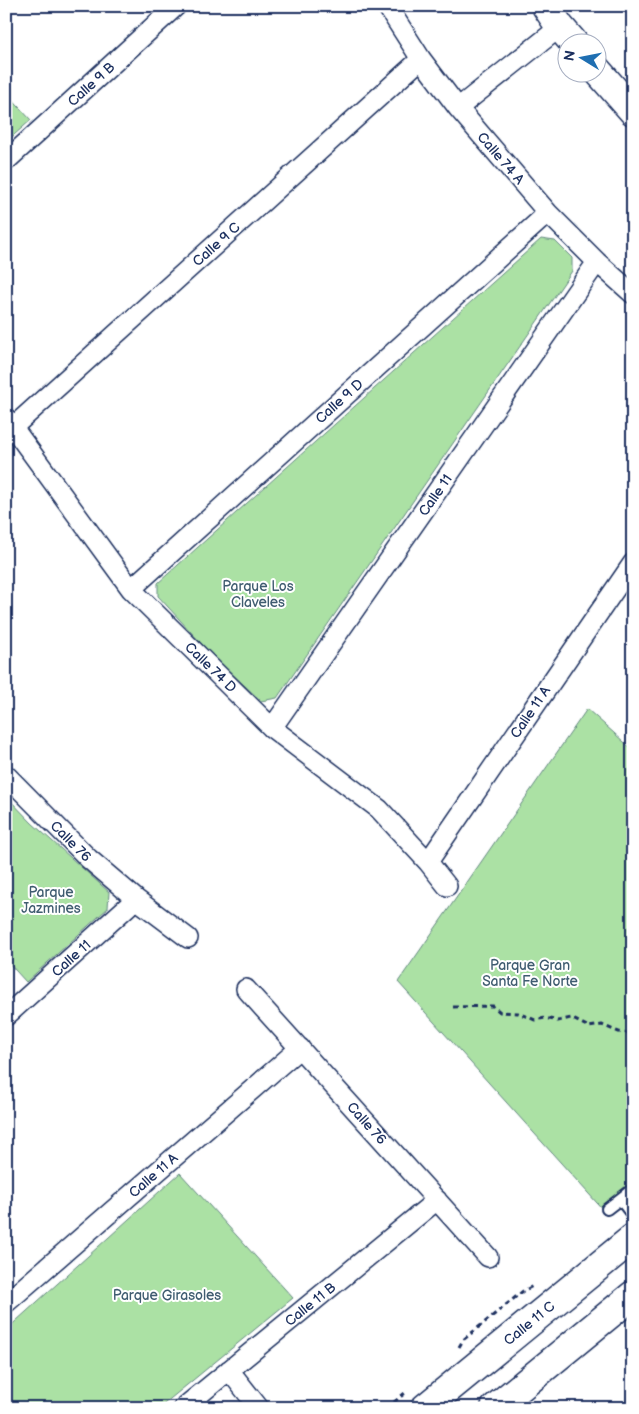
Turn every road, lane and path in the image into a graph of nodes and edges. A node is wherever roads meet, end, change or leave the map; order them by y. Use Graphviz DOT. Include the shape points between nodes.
graph roads {
  1 [pos="176,6"];
  2 [pos="387,6"];
  3 [pos="560,25"];
  4 [pos="421,60"];
  5 [pos="606,80"];
  6 [pos="458,108"];
  7 [pos="633,111"];
  8 [pos="6,161"];
  9 [pos="548,214"];
  10 [pos="597,262"];
  11 [pos="633,294"];
  12 [pos="9,423"];
  13 [pos="633,562"];
  14 [pos="130,589"];
  15 [pos="272,728"];
  16 [pos="6,775"];
  17 [pos="428,862"];
  18 [pos="447,886"];
  19 [pos="136,899"];
  20 [pos="188,938"];
  21 [pos="246,989"];
  22 [pos="452,1007"];
  23 [pos="6,1016"];
  24 [pos="633,1033"];
  25 [pos="300,1048"];
  26 [pos="633,1189"];
  27 [pos="620,1199"];
  28 [pos="437,1200"];
  29 [pos="608,1210"];
  30 [pos="633,1216"];
  31 [pos="633,1238"];
  32 [pos="488,1257"];
  33 [pos="633,1295"];
  34 [pos="6,1303"];
  35 [pos="229,1370"];
  36 [pos="183,1408"];
  37 [pos="259,1408"];
  38 [pos="425,1408"];
  39 [pos="495,1408"];
  1 -- 8 [label="street, Calle 9 B"];
  2 -- 4 [label="street, Calle 74 A"];
  3 -- 6 [label="street"];
  4 -- 6 [label="street, Calle 74 A"];
  4 -- 12 [label="street, Calle 9 C"];
  5 -- 7 [label="main road"];
  6 -- 9 [label="street, Calle 74 A"];
  9 -- 10 [label="street, Calle 74 A"];
  9 -- 14 [label="street, Calle 9 D"];
  10 -- 11 [label="street, Calle 74 A"];
  10 -- 15 [label="street, Calle 11"];
  12 -- 14 [label="street, Calle 74 D"];
  13 -- 17 [label="street, Calle 11 A"];
  14 -- 15 [label="street, Calle 74 D"];
  15 -- 17 [label="street, Calle 74 D" via="379,810"];
  16 -- 19 [label="street, Calle 76" via="89,859"];
  17 -- 18 [label="street, Calle 74 D"];
  19 -- 20 [label="street, Calle 76"];
  19 -- 23 [label="street, Calle 11"];
  21 -- 25 [label="street, Calle 76"];
  22 -- 24 [label="path" via="493,1006 500,1012 518,1013 535,1020 571,1018 589,1027 602,1025 619,1032"];
  25 -- 28 [label="street, Calle 76"];
  25 -- 34 [label="street, Calle 11 A"];
  26 -- 27 [label="lane"];
  27 -- 29 [label="lane"];
  27 -- 30 [label="lane"];
  28 -- 32 [label="street, Calle 76"];
  28 -- 35 [label="street, Calle 11 B"];
  31 -- 38 [label="main road, Calle 11 C"];
  33 -- 39 [label="main road"];
  35 -- 36 [label="street, Calle 11 B"];
  35 -- 37 [label="street"];
}
